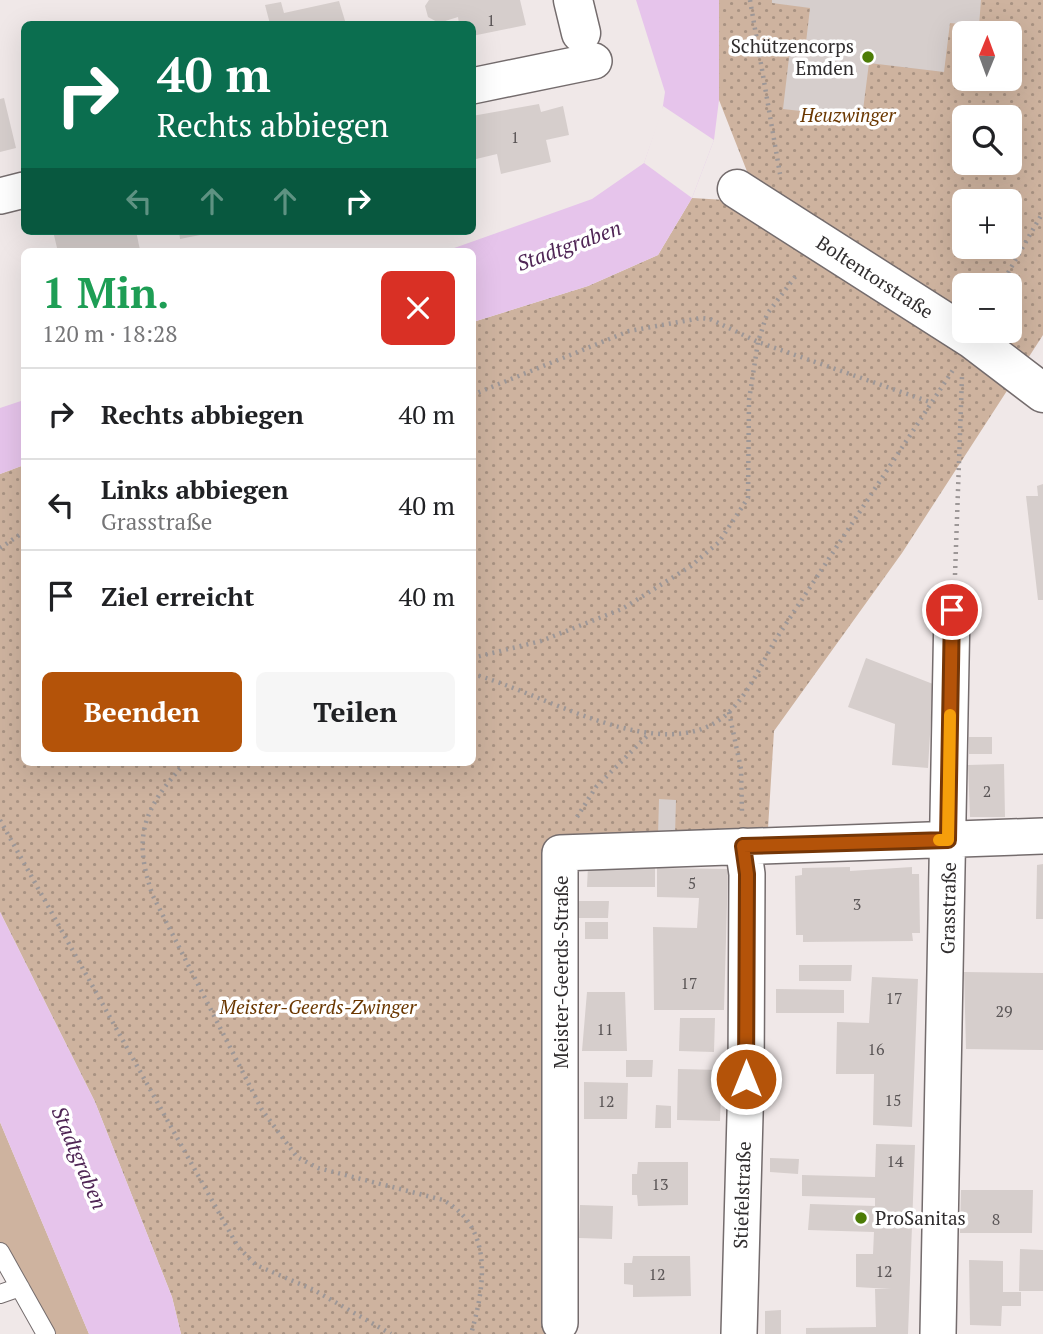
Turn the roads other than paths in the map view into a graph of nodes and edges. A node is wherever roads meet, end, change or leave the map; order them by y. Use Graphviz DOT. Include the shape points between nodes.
graph roads {
  1 [pos="583,32"];
  2 [pos="476,84"];
  3 [pos="21,191"];
  4 [pos="0,196"];
  5 [pos="748,196"];
  6 [pos="1043,393"];
  7 [pos="952,610"];
  8 [pos="1043,836"];
  9 [pos="948,840"];
  10 [pos="743,846"];
  11 [pos="0,1252"];
  12 [pos="20,1287"];
  13 [pos="0,1294"];
  14 [pos="560,1323"];
  15 [pos="46,1334"];
  16 [pos="738,1334"];
  17 [pos="938,1334"];
  1 -- 2 [label="street"];
  3 -- 4 [label="street"];
  5 -- 6 [label="street, Boltentorstraße" via="972,339"];
  7 -- 9 [label="street, Grasstraße"];
  8 -- 9 [label="street, Meister-Geerds-Straße"];
  9 -- 10 [label="street, Meister-Geerds-Straße"];
  9 -- 17 [label="street, Grasstraße"];
  10 -- 14 [label="street, Meister-Geerds-Straße" via="560,853"];
  10 -- 16 [label="street, Stiefelstraße" via="747,874 746,1066"];
  11 -- 12 [label="lane"];
  12 -- 13 [label="lane"];
  12 -- 15 [label="lane"];
}
